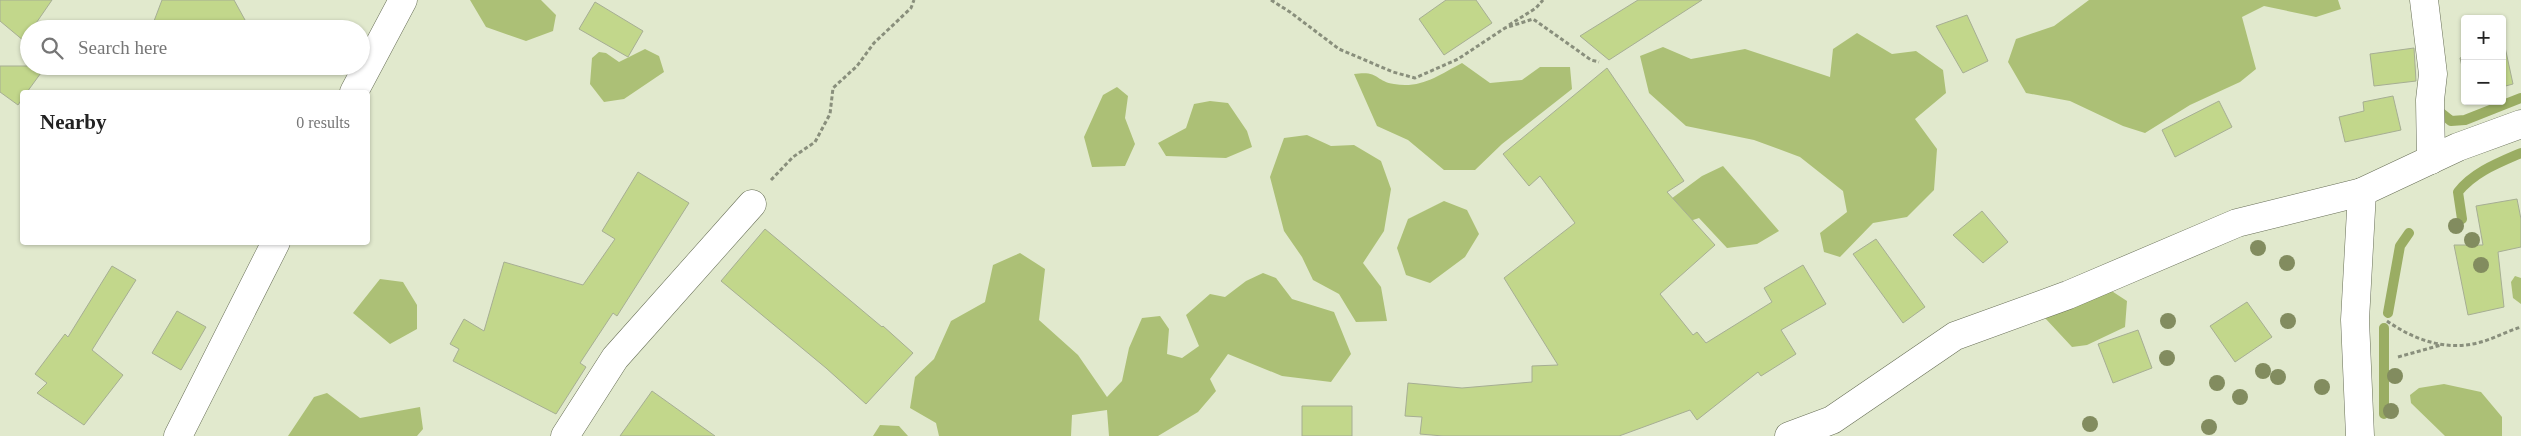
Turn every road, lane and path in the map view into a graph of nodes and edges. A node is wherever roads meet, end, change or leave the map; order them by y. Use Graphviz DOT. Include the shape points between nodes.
graph roads {
  1 [pos="403,0"];
  2 [pos="914,0"];
  3 [pos="1271,0"];
  4 [pos="1542,0"];
  5 [pos="2424,0"];
  6 [pos="1505,28"];
  7 [pos="370,62"];
  8 [pos="1599,62"];
  9 [pos="363,75"];
  10 [pos="355,90"];
  11 [pos="2521,124"];
  12 [pos="2431,160"];
  13 [pos="769,183"];
  14 [pos="2362,192"];
  15 [pos="752,204"];
  16 [pos="274,245"];
  17 [pos="2356,299"];
  18 [pos="2521,327"];
  19 [pos="2442,345"];
  20 [pos="2398,357"];
  21 [pos="1840,428"];
  22 [pos="178,436"];
  23 [pos="565,436"];
  24 [pos="1789,436"];
  25 [pos="2360,436"];
  1 -- 7 [label="street"];
  2 -- 13 [label="path" via="911,8 833,88 830,114 815,142 793,157"];
  3 -- 6 [label="path" via="1339,49 1415,78 1458,59"];
  4 -- 6 [label="path" via="1536,8"];
  5 -- 12 [label="street" via="2434,74 2430,100"];
  6 -- 8 [label="path" via="1533,19 1591,60"];
  9 -- 10 [label="street"];
  11 -- 12 [label="street"];
  12 -- 14 [label="street"];
  14 -- 17 [label="street"];
  14 -- 21 [label="street" via="2236,223 2068,295 1955,336"];
  15 -- 23 [label="street" via="616,358"];
  16 -- 22 [label="street"];
  17 -- 19 [label="path" via="2403,332"];
  17 -- 25 [label="street"];
  18 -- 19 [label="path" via="2481,342"];
  19 -- 20 [label="path"];
  21 -- 24 [label="street"];
}
